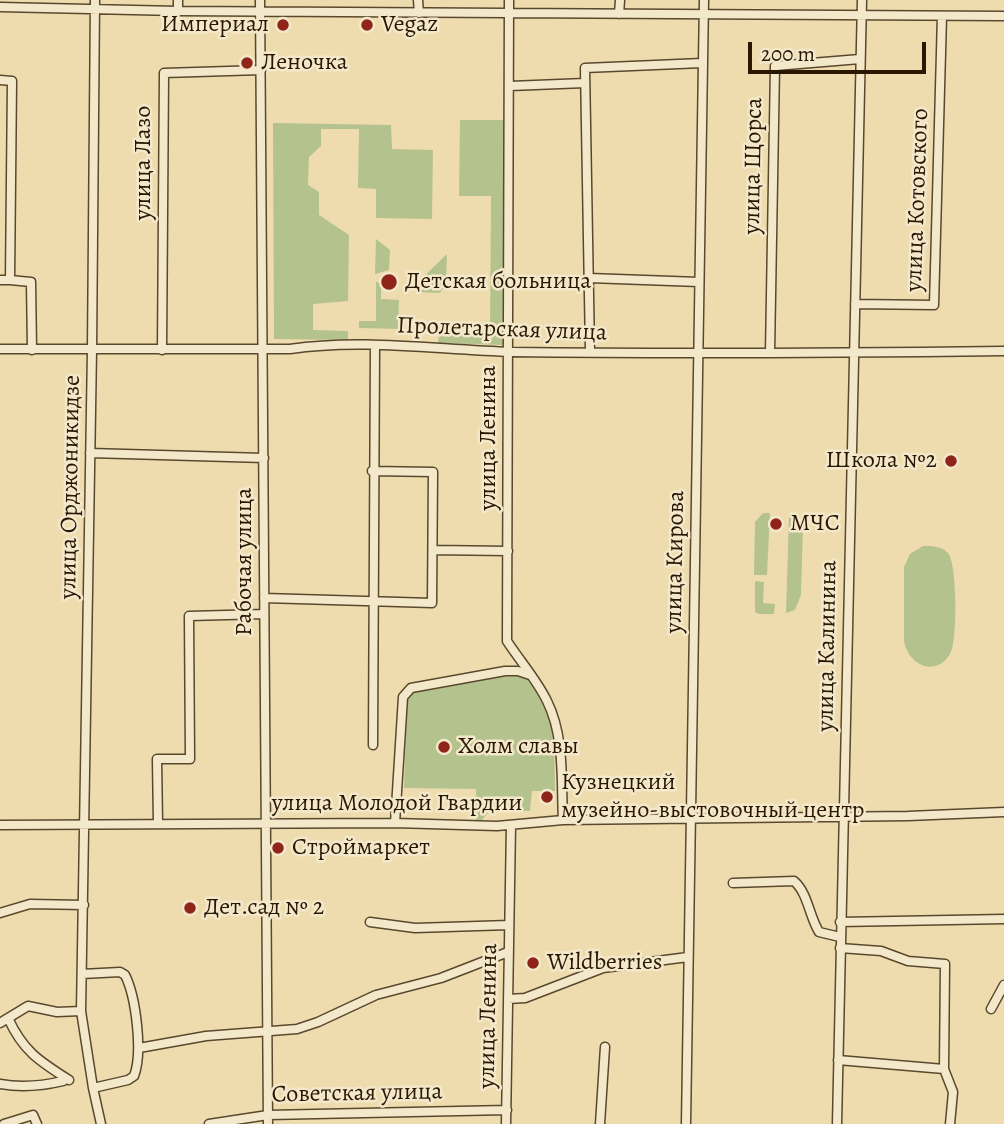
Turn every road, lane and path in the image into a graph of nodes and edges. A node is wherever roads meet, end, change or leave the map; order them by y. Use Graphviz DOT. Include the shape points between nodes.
graph roads {
  1 [pos="178,0"];
  2 [pos="260,0"];
  3 [pos="418,0"];
  4 [pos="509,0"];
  5 [pos="620,0"];
  6 [pos="704,0"];
  7 [pos="862,0"];
  8 [pos="95,5"];
  9 [pos="0,8"];
  10 [pos="177,11"];
  11 [pos="261,12"];
  12 [pos="419,13"];
  13 [pos="509,13"];
  14 [pos="620,14"];
  15 [pos="703,14"];
  16 [pos="862,15"];
  17 [pos="942,16"];
  18 [pos="1004,16"];
  19 [pos="860,59"];
  20 [pos="702,63"];
  21 [pos="261,70"];
  22 [pos="0,80"];
  23 [pos="585,83"];
  24 [pos="510,86"];
  25 [pos="589,278"];
  26 [pos="0,280"];
  27 [pos="10,280"];
  28 [pos="699,282"];
  29 [pos="855,304"];
  30 [pos="375,345"];
  31 [pos="0,349"];
  32 [pos="262,349"];
  33 [pos="32,350"];
  34 [pos="92,350"];
  35 [pos="162,350"];
  36 [pos="1004,351"];
  37 [pos="509,352"];
  38 [pos="590,352"];
  39 [pos="698,352"];
  40 [pos="770,353"];
  41 [pos="853,353"];
  42 [pos="90,453"];
  43 [pos="264,458"];
  44 [pos="373,471"];
  45 [pos="433,550"];
  46 [pos="508,551"];
  47 [pos="264,597"];
  48 [pos="372,600"];
  49 [pos="264,614"];
  50 [pos="530,675"];
  51 [pos="373,745"];
  52 [pos="1004,812"];
  53 [pos="843,816"];
  54 [pos="692,819"];
  55 [pos="563,820"];
  56 [pos="395,823"];
  57 [pos="85,824"];
  58 [pos="158,824"];
  59 [pos="266,824"];
  60 [pos="0,825"];
  61 [pos="511,825"];
  62 [pos="733,883"];
  63 [pos="84,905"];
  64 [pos="0,913"];
  65 [pos="1004,919"];
  66 [pos="370,922"];
  67 [pos="840,922"];
  68 [pos="509,925"];
  69 [pos="840,937"];
  70 [pos="840,948"];
  71 [pos="508,952"];
  72 [pos="688,957"];
  73 [pos="82,974"];
  74 [pos="1004,985"];
  75 [pos="509,999"];
  76 [pos="991,1009"];
  77 [pos="81,1011"];
  78 [pos="4,1020"];
  79 [pos="266,1031"];
  80 [pos="139,1048"];
  81 [pos="605,1048"];
  82 [pos="838,1060"];
  83 [pos="944,1069"];
  84 [pos="0,1084"];
  85 [pos="93,1088"];
  86 [pos="507,1110"];
  87 [pos="268,1119"];
  88 [pos="2,1124"];
  89 [pos="37,1124"];
  90 [pos="101,1124"];
  91 [pos="209,1124"];
  92 [pos="506,1124"];
  93 [pos="600,1124"];
  94 [pos="686,1124"];
  95 [pos="837,1124"];
  96 [pos="950,1124"];
  1 -- 10 [label="street"];
  2 -- 11 [label="street, Рабочая улица"];
  3 -- 12 [label="street"];
  4 -- 13 [label="street, улица Ленина"];
  5 -- 14 [label="street"];
  6 -- 15 [label="street, улица Кирова"];
  7 -- 16 [label="street, улица Калинина"];
  8 -- 9 [label="street"];
  8 -- 10 [label="street"];
  8 -- 34 [label="street, улица Орджоникидзе"];
  10 -- 11 [label="street"];
  11 -- 12 [label="street"];
  11 -- 21 [label="street, Рабочая улица"];
  12 -- 13 [label="street"];
  13 -- 14 [label="street"];
  13 -- 24 [label="street, улица Ленина"];
  14 -- 15 [label="street"];
  15 -- 16 [label="street"];
  15 -- 20 [label="street, улица Кирова"];
  16 -- 17 [label="street"];
  16 -- 19 [label="street, улица Калинина"];
  17 -- 18 [label="street"];
  17 -- 29 [label="street, улица Котовского" via="934,305"];
  19 -- 29 [label="street, улица Калинина"];
  19 -- 40 [label="street, улица Щорса" via="775,66"];
  20 -- 23 [label="street" via="585,68"];
  20 -- 28 [label="street, улица Кирова"];
  21 -- 32 [label="street, Рабочая улица"];
  21 -- 35 [label="street, улица Лазо" via="163,73"];
  22 -- 27 [label="street" via="12,81"];
  23 -- 24 [label="street"];
  23 -- 25 [label="street"];
  24 -- 37 [label="street, улица Ленина"];
  25 -- 28 [label="street"];
  25 -- 38 [label="street"];
  26 -- 27 [label="street"];
  27 -- 33 [label="street" via="30,282"];
  28 -- 39 [label="street, улица Кирова"];
  29 -- 41 [label="street, улица Калинина"];
  30 -- 32 [label="street, Пролетарская улица"];
  30 -- 37 [label="street, Пролетарская улица"];
  30 -- 44 [label="street"];
  31 -- 33 [label="street, Пролетарская улица"];
  32 -- 35 [label="street, Пролетарская улица"];
  32 -- 43 [label="street, Рабочая улица"];
  33 -- 34 [label="street, Пролетарская улица"];
  34 -- 35 [label="street, Пролетарская улица"];
  34 -- 42 [label="street, улица Орджоникидзе"];
  36 -- 41 [label="street, Пролетарская улица"];
  37 -- 38 [label="street, Пролетарская улица"];
  37 -- 46 [label="street, улица Ленина"];
  38 -- 39 [label="street, Пролетарская улица"];
  39 -- 40 [label="street, Пролетарская улица"];
  39 -- 54 [label="street, улица Кирова"];
  40 -- 41 [label="street, Пролетарская улица"];
  41 -- 53 [label="street, улица Калинина"];
  42 -- 43 [label="street"];
  42 -- 57 [label="street, улица Орджоникидзе"];
  43 -- 47 [label="street, Рабочая улица"];
  44 -- 45 [label="street" via="433,472"];
  44 -- 48 [label="street"];
  45 -- 46 [label="street"];
  45 -- 48 [label="street" via="432,603"];
  46 -- 50 [label="street, улица Ленина" via="507,641"];
  47 -- 48 [label="street"];
  47 -- 49 [label="street, Рабочая улица"];
  48 -- 51 [label="street"];
  49 -- 58 [label="street" via="189,616 190,759 158,759"];
  49 -- 59 [label="street, Рабочая улица"];
  50 -- 55 [label="street, улица Ленина" via="548,704 557,731"];
  50 -- 56 [label="street" via="505,671 411,688 404,697"];
  52 -- 53 [label="street, улица Молодой Гвардии"];
  53 -- 54 [label="street, улица Молодой Гвардии"];
  53 -- 67 [label="street, улица Калинина"];
  54 -- 55 [label="street, улица Молодой Гвардии"];
  54 -- 72 [label="street, улица Кирова"];
  55 -- 61 [label="street, улица Молодой Гвардии"];
  56 -- 59 [label="street, улица Молодой Гвардии"];
  56 -- 61 [label="street, улица Молодой Гвардии"];
  57 -- 58 [label="street, улица Молодой Гвардии"];
  57 -- 60 [label="street, улица Молодой Гвардии"];
  57 -- 63 [label="street, улица Орджоникидзе"];
  58 -- 59 [label="street, улица Молодой Гвардии"];
  59 -- 79 [label="street, Рабочая улица"];
  61 -- 68 [label="street, улица Ленина"];
  62 -- 69 [label="street" via="794,881 818,932"];
  63 -- 64 [label="street" via="30,904"];
  63 -- 73 [label="street, улица Орджоникидзе"];
  65 -- 67 [label="street"];
  66 -- 68 [label="street" via="415,928"];
  67 -- 69 [label="street, улица Калинина"];
  68 -- 71 [label="street, улица Ленина"];
  69 -- 70 [label="street, улица Калинина"];
  70 -- 82 [label="street, улица Калинина"];
  70 -- 83 [label="street" via="945,964"];
  71 -- 75 [label="street, улица Ленина"];
  71 -- 79 [label="street" via="442,978 376,995 297,1029"];
  72 -- 75 [label="street" via="603,968 524,998"];
  72 -- 94 [label="street, улица Кирова"];
  73 -- 77 [label="street, улица Орджоникидзе"];
  73 -- 80 [label="street" via="124,975"];
  74 -- 76 [label="street"];
  75 -- 86 [label="street, улица Ленина"];
  77 -- 78 [label="street" via="28,1006"];
  77 -- 85 [label="street, улица Орджоникидзе"];
  78 -- 84 [label="street" via="18,1040 66,1081 44,1086"];
  79 -- 80 [label="street"];
  79 -- 87 [label="street, Рабочая улица"];
  80 -- 85 [label="street" via="134,1076"];
  81 -- 93 [label="street"];
  82 -- 83 [label="street"];
  82 -- 95 [label="street, улица Калинина"];
  83 -- 96 [label="street" via="953,1092"];
  85 -- 90 [label="street, улица Орджоникидзе"];
  86 -- 87 [label="street, Советская улица"];
  86 -- 92 [label="street, улица Ленина"];
  87 -- 91 [label="street, Советская улица"];
  88 -- 89 [label="street" via="33,1115"];
}
